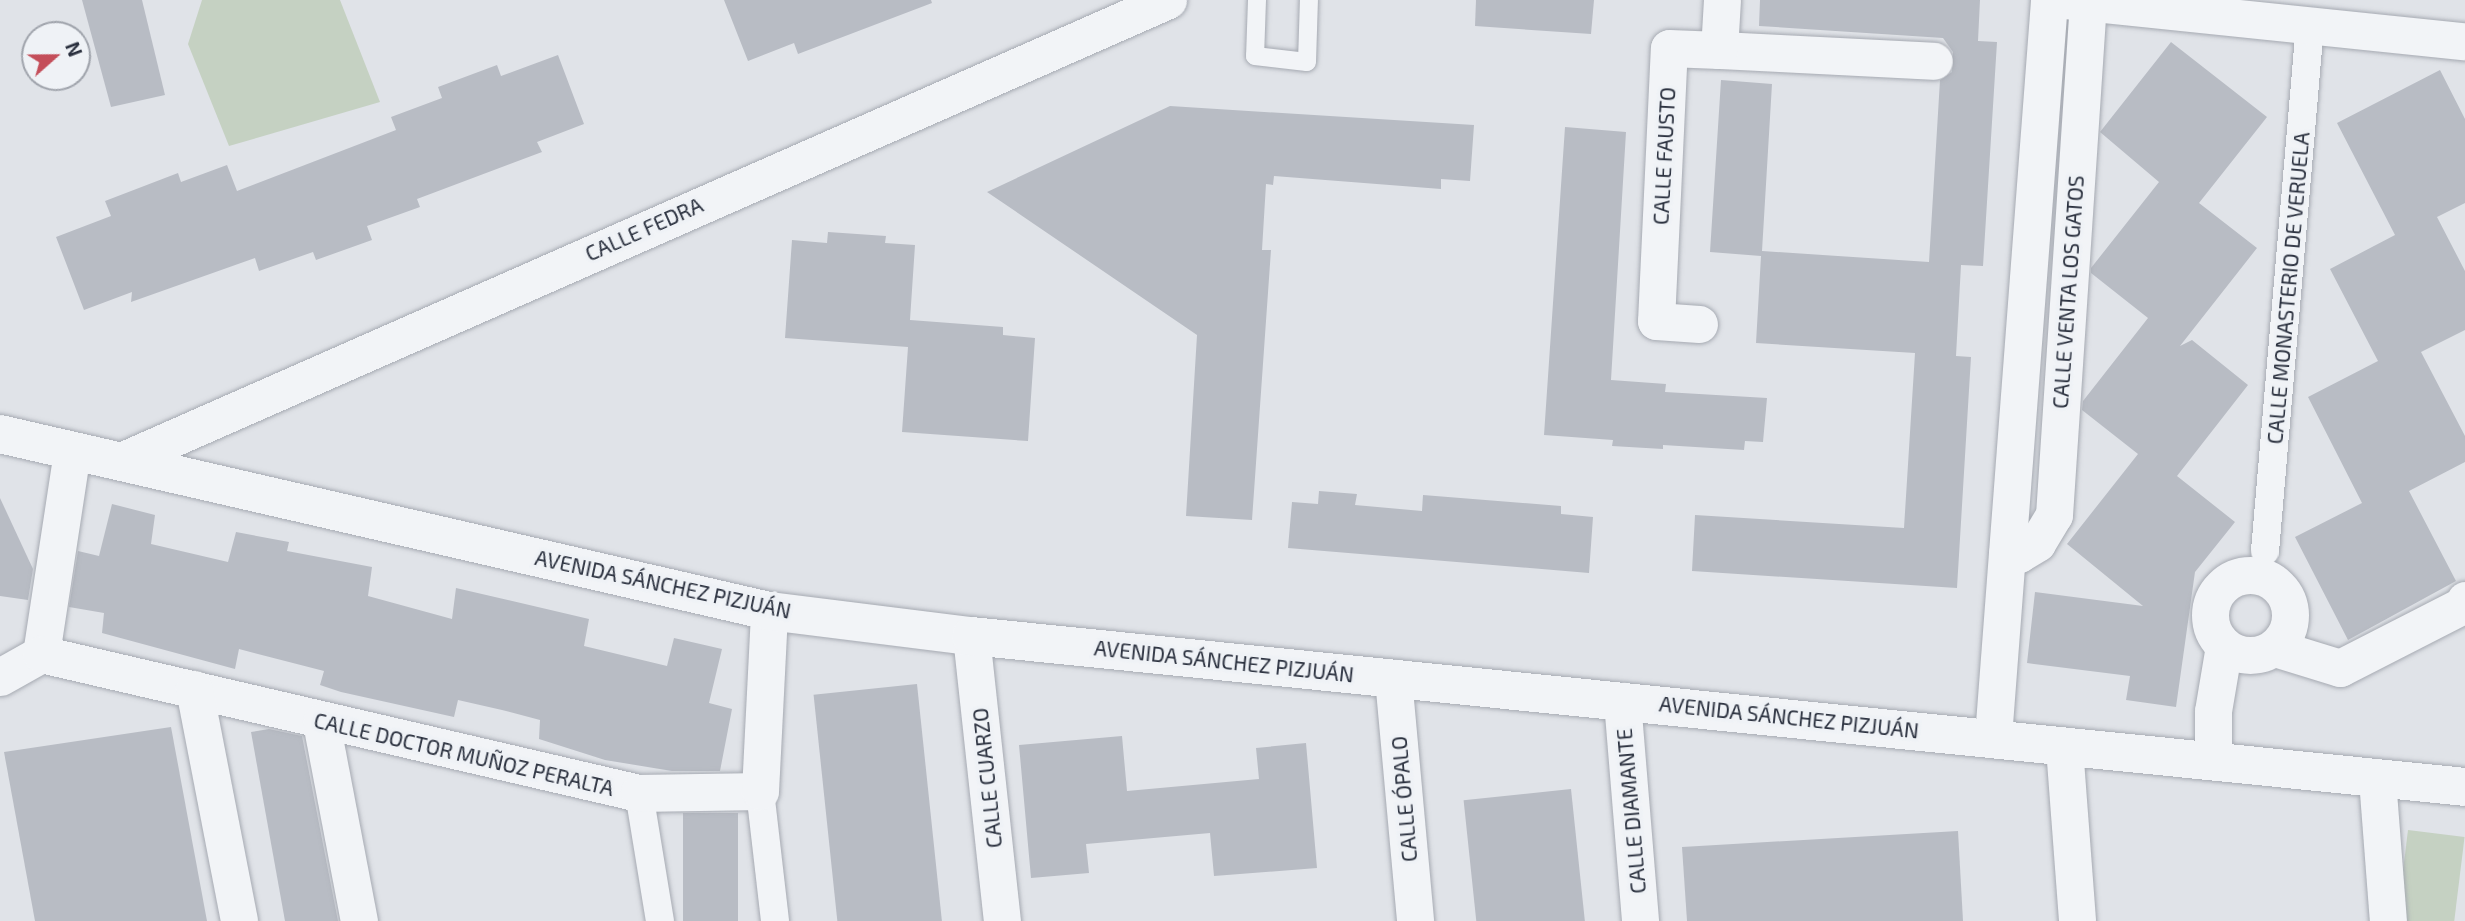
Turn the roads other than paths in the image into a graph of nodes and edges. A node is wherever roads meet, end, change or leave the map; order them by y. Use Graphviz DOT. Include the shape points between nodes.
graph roads {
  1 [pos="1168,0"];
  2 [pos="1257,0"];
  3 [pos="1309,0"];
  4 [pos="1721,0"];
  5 [pos="2049,0"];
  6 [pos="2094,2"];
  7 [pos="1121,9"];
  8 [pos="2310,25"];
  9 [pos="2465,41"];
  10 [pos="1719,50"];
  11 [pos="1934,61"];
  12 [pos="1699,324"];
  13 [pos="0,434"];
  14 [pos="72,452"];
  15 [pos="121,461"];
  16 [pos="2265,551"];
  17 [pos="2007,554"];
  18 [pos="2465,600"];
  19 [pos="769,611"];
  20 [pos="971,636"];
  21 [pos="2224,646"];
  22 [pos="2275,648"];
  23 [pos="41,654"];
  24 [pos="0,677"];
  25 [pos="1393,678"];
  26 [pos="194,690"];
  27 [pos="1622,701"];
  28 [pos="321,722"];
  29 [pos="1993,737"];
  30 [pos="2064,747"];
  31 [pos="2213,760"];
  32 [pos="2377,779"];
  33 [pos="2465,787"];
  34 [pos="760,791"];
  35 [pos="639,793"];
  36 [pos="239,921"];
  37 [pos="359,921"];
  38 [pos="660,921"];
  39 [pos="775,921"];
  40 [pos="1002,921"];
  41 [pos="1415,921"];
  42 [pos="1640,921"];
  43 [pos="2077,921"];
  44 [pos="2388,921"];
  1 -- 7 [label="street, CALLE FEDRA"];
  2 -- 3 [label="lane" via="1255,55 1307,62"];
  4 -- 10 [label="street"];
  5 -- 17 [label="street, CALLE VENTA LOS GATOS"];
  6 -- 8 [label="street"];
  6 -- 17 [label="street, CALLE VENTA LOS GATOS" via="2054,514 2038,543 2019,554"];
  7 -- 15 [label="street, CALLE FEDRA"];
  8 -- 9 [label="street"];
  8 -- 16 [label="street, CALLE MONASTERIO DE VERUELA"];
  10 -- 11 [label="street"];
  10 -- 12 [label="street, CALLE FAUSTO" via="1669,48 1656,321"];
  13 -- 14 [label="street, AVENIDA SÁNCHEZ PIZJUÁN"];
  14 -- 15 [label="street, AVENIDA SÁNCHEZ PIZJUÁN"];
  14 -- 23 [label="street"];
  15 -- 19 [label="street, AVENIDA SÁNCHEZ PIZJUÁN"];
  17 -- 29 [label="street, CALLE VENTA LOS GATOS"];
  18 -- 22 [label="street" via="2465,604 2340,668"];
  19 -- 20 [label="street, AVENIDA SÁNCHEZ PIZJUÁN"];
  19 -- 34 [label="street"];
  20 -- 25 [label="street, AVENIDA SÁNCHEZ PIZJUÁN"];
  20 -- 40 [label="street, CALLE CUARZO"];
  21 -- 22 [label="street" via="2249,656"];
  21 -- 22 [label="street" via="2211,622 2215,595 2230,581 2250,575 2274,583 2289,602 2289,627"];
  21 -- 31 [label="street" via="2213,711"];
  23 -- 24 [label="street"];
  23 -- 26 [label="street, CALLE DOCTOR MUÑOZ PERALTA"];
  25 -- 27 [label="street, AVENIDA SÁNCHEZ PIZJUÁN"];
  25 -- 41 [label="street, CALLE ÓPALO"];
  26 -- 28 [label="street, CALLE DOCTOR MUÑOZ PERALTA"];
  26 -- 36 [label="street"];
  27 -- 29 [label="street, AVENIDA SÁNCHEZ PIZJUÁN"];
  27 -- 42 [label="street, CALLE DIAMANTE"];
  28 -- 35 [label="street, CALLE DOCTOR MUÑOZ PERALTA"];
  28 -- 37 [label="street"];
  29 -- 30 [label="street, AVENIDA SÁNCHEZ PIZJUÁN"];
  30 -- 31 [label="street, AVENIDA SÁNCHEZ PIZJUÁN"];
  30 -- 43 [label="street"];
  31 -- 32 [label="street, AVENIDA SÁNCHEZ PIZJUÁN"];
  32 -- 33 [label="street, AVENIDA SÁNCHEZ PIZJUÁN"];
  32 -- 44 [label="street"];
  34 -- 35 [label="street, CALLE DOCTOR MUÑOZ PERALTA"];
  34 -- 39 [label="street"];
  35 -- 38 [label="street"];
}
